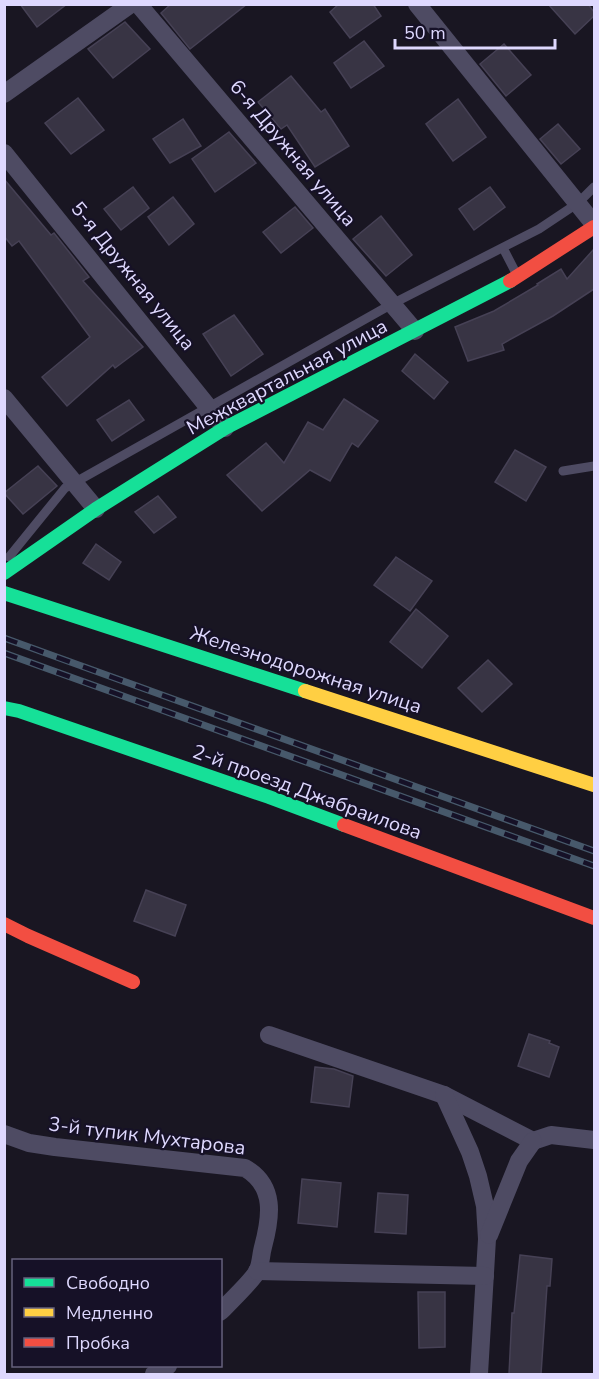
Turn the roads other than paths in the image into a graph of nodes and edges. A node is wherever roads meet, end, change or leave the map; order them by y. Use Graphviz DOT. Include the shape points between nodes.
graph roads {
  1 [pos="131,4"];
  2 [pos="138,4"];
  3 [pos="417,4"];
  4 [pos="4,94"];
  5 [pos="4,153"];
  6 [pos="594,187"];
  7 [pos="578,203"];
  8 [pos="594,226"];
  9 [pos="503,248"];
  10 [pos="518,277"];
  11 [pos="392,304"];
  12 [pos="415,331"];
  13 [pos="4,398"];
  14 [pos="209,407"];
  15 [pos="225,428"];
  16 [pos="594,466"];
  17 [pos="563,471"];
  18 [pos="75,483"];
  19 [pos="96,509"];
  20 [pos="4,563"];
  21 [pos="4,573"];
  22 [pos="4,592"];
  23 [pos="4,708"];
  24 [pos="594,785"];
  25 [pos="594,918"];
  26 [pos="4,924"];
  27 [pos="132,982"];
  28 [pos="269,1035"];
  29 [pos="444,1095"];
  30 [pos="4,1134"];
  31 [pos="594,1140"];
  32 [pos="533,1141"];
  33 [pos="487,1239"];
  34 [pos="257,1271"];
  35 [pos="485,1276"];
  36 [pos="222,1310"];
  37 [pos="479,1374"];
  1 -- 4 [label="street"];
  2 -- 11 [label="street, 6-я Дружная улица"];
  3 -- 7 [label="street"];
  5 -- 14 [label="street, 5-я Дружная улица"];
  6 -- 7 [label="lane"];
  7 -- 8 [label="street"];
  7 -- 9 [label="lane"];
  8 -- 10 [label="street, Межквартальная улица"];
  9 -- 10 [label="lane"];
  9 -- 11 [label="lane"];
  10 -- 12 [label="street, Межквартальная улица"];
  11 -- 12 [label="street, 6-я Дружная улица"];
  11 -- 14 [label="lane"];
  12 -- 15 [label="street, Межквартальная улица"];
  13 -- 18 [label="street"];
  14 -- 15 [label="street, 5-я Дружная улица"];
  14 -- 18 [label="lane"];
  15 -- 19 [label="street, Межквартальная улица"];
  16 -- 17 [label="lane"];
  18 -- 19 [label="street"];
  18 -- 20 [label="lane" via="65,488"];
  19 -- 21 [label="street, Межквартальная улица"];
  22 -- 24 [label="street, Железнодорожная улица"];
  23 -- 25 [label="street, 2-й проезд Джабраилова" via="269,797"];
  26 -- 27 [label="street"];
  28 -- 29 [label="street"];
  29 -- 32 [label="street"];
  29 -- 33 [label="street" via="478,1176"];
  30 -- 34 [label="street, 3-й тупик Мухтарова" via="55,1148 245,1168 263,1184 268,1202 269,1223"];
  31 -- 32 [label="street" via="551,1135"];
  32 -- 33 [label="street" via="519,1161"];
  33 -- 35 [label="street"];
  34 -- 35 [label="street"];
  34 -- 36 [label="street"];
  35 -- 37 [label="street"];
}
